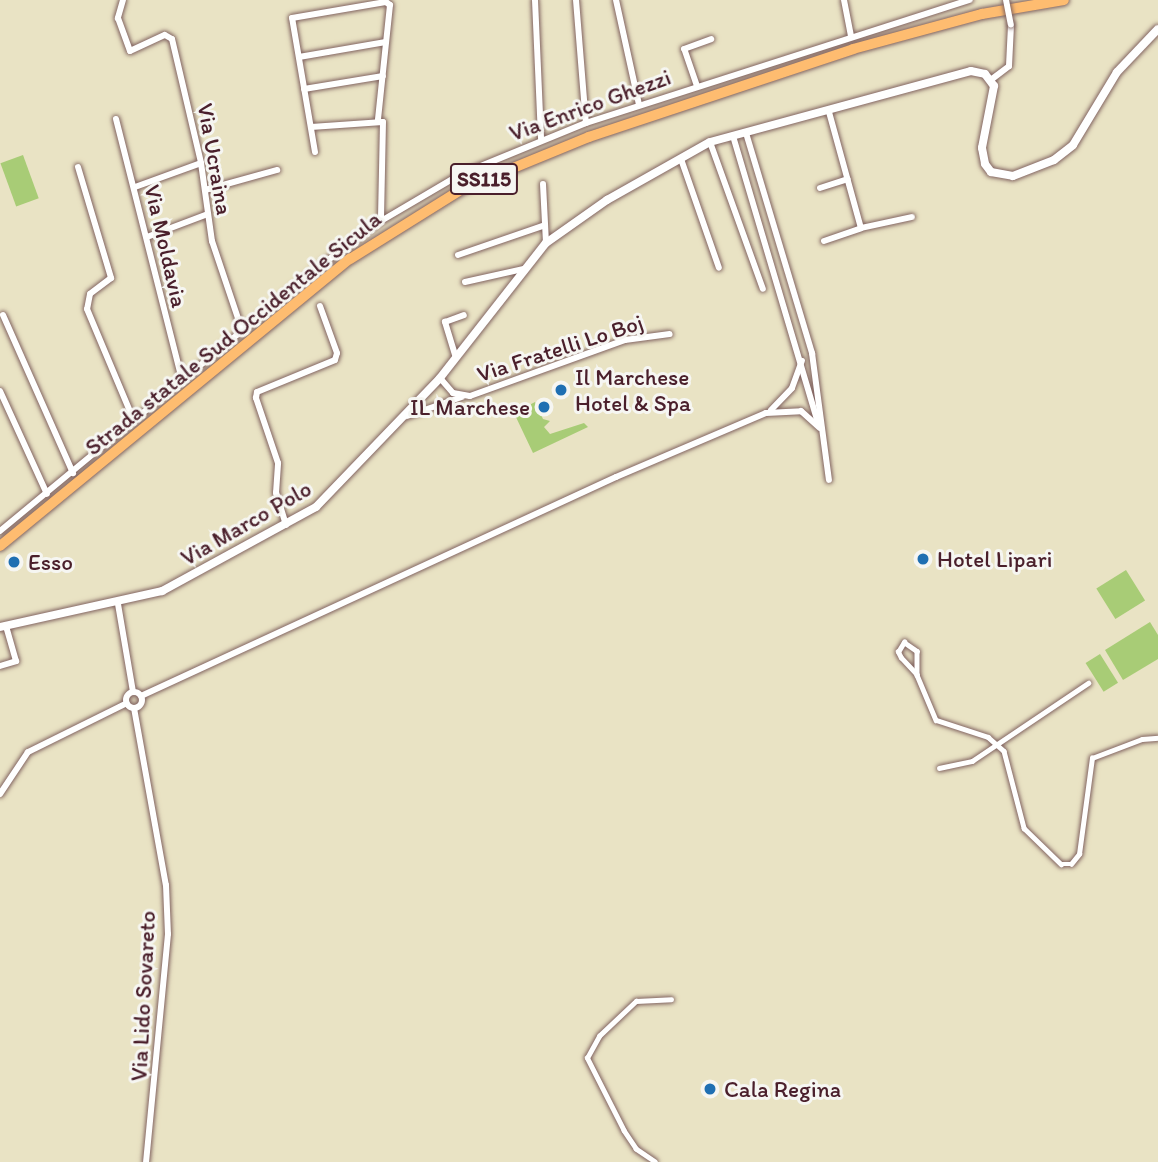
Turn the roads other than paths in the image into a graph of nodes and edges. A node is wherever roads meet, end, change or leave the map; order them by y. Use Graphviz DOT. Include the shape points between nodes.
graph roads {
  1 [pos="123,0"];
  2 [pos="342,0"];
  3 [pos="535,0"];
  4 [pos="576,0"];
  5 [pos="616,0"];
  6 [pos="844,0"];
  7 [pos="942,0"];
  8 [pos="970,0"];
  9 [pos="1006,0"];
  10 [pos="1064,0"];
  11 [pos="945,8"];
  12 [pos="344,9"];
  13 [pos="1158,29"];
  14 [pos="850,36"];
  15 [pos="711,39"];
  16 [pos="386,42"];
  17 [pos="299,57"];
  18 [pos="383,76"];
  19 [pos="992,79"];
  20 [pos="697,86"];
  21 [pos="304,89"];
  22 [pos="639,105"];
  23 [pos="829,112"];
  24 [pos="116,119"];
  25 [pos="378,120"];
  26 [pos="586,123"];
  27 [pos="311,127"];
  28 [pos="746,133"];
  29 [pos="733,136"];
  30 [pos="541,140"];
  31 [pos="710,142"];
  32 [pos="315,152"];
  33 [pos="681,159"];
  34 [pos="201,163"];
  35 [pos="78,167"];
  36 [pos="277,170"];
  37 [pos="848,178"];
  38 [pos="543,184"];
  39 [pos="135,187"];
  40 [pos="820,188"];
  41 [pos="205,190"];
  42 [pos="208,214"];
  43 [pos="912,217"];
  44 [pos="382,221"];
  45 [pos="545,225"];
  46 [pos="861,228"];
  47 [pos="147,237"];
  48 [pos="824,241"];
  49 [pos="546,243"];
  50 [pos="458,255"];
  51 [pos="719,268"];
  52 [pos="523,269"];
  53 [pos="465,282"];
  54 [pos="763,289"];
  55 [pos="320,306"];
  56 [pos="3,315"];
  57 [pos="464,315"];
  58 [pos="242,330"];
  59 [pos="670,334"];
  60 [pos="456,358"];
  61 [pos="803,359"];
  62 [pos="440,378"];
  63 [pos="182,380"];
  64 [pos="810,385"];
  65 [pos="792,388"];
  66 [pos="0,391"];
  67 [pos="820,393"];
  68 [pos="462,397"];
  69 [pos="814,404"];
  70 [pos="801,411"];
  71 [pos="766,413"];
  72 [pos="407,416"];
  73 [pos="134,421"];
  74 [pos="820,428"];
  75 [pos="823,442"];
  76 [pos="73,473"];
  77 [pos="829,480"];
  78 [pos="47,494"];
  79 [pos="286,525"];
  80 [pos="0,531"];
  81 [pos="0,546"];
  82 [pos="118,604"];
  83 [pos="3,627"];
  84 [pos="0,666"];
  85 [pos="918,675"];
  86 [pos="1088,683"];
  87 [pos="133,692"];
  88 [pos="141,696"];
  89 [pos="127,703"];
  90 [pos="134,708"];
  91 [pos="1158,738"];
  92 [pos="998,744"];
  93 [pos="939,768"];
  94 [pos="0,794"];
  95 [pos="671,999"];
  96 [pos="146,1162"];
  97 [pos="655,1162"];
  1 -- 34 [label="street, Via Ucraina" via="118,18 130,51 165,35 172,38"];
  2 -- 12 [label="street"];
  3 -- 30 [label="street"];
  4 -- 26 [label="street"];
  5 -- 22 [label="street"];
  6 -- 14 [label="street"];
  7 -- 11 [label="street"];
  8 -- 11 [label="street, Via Enrico Ghezzi"];
  9 -- 19 [label="street, bridge" via="1011,25 1009,66"];
  10 -- 81 [label="main road, Strada statale Sud Occidentale Sicula / SS115" via="982,14 853,49 589,137 462,189 350,259"];
  11 -- 14 [label="street, Via Enrico Ghezzi"];
  12 -- 16 [label="street" via="390,5"];
  12 -- 17 [label="street" via="292,18"];
  13 -- 19 [label="street" via="1116,72 1073,145 1054,160 1013,176 991,172 982,156 995,96"];
  14 -- 20 [label="street, Via Enrico Ghezzi"];
  15 -- 20 [label="street" via="684,49"];
  16 -- 17 [label="street"];
  16 -- 18 [label="street"];
  17 -- 21 [label="street"];
  18 -- 21 [label="street"];
  18 -- 25 [label="street"];
  19 -- 23 [label="street, Via Marco Polo" via="963,71"];
  20 -- 22 [label="street, Via Enrico Ghezzi"];
  21 -- 27 [label="street"];
  22 -- 26 [label="street, Via Enrico Ghezzi"];
  23 -- 28 [label="street, Via Marco Polo"];
  23 -- 37 [label="street"];
  24 -- 39 [label="street, Via Moldavia"];
  25 -- 27 [label="street"];
  25 -- 44 [label="street" via="385,131 379,170"];
  26 -- 30 [label="street, Via Enrico Ghezzi"];
  27 -- 32 [label="street"];
  28 -- 29 [label="street, Via Marco Polo"];
  28 -- 67 [label="street" via="810,343"];
  29 -- 31 [label="street, Via Marco Polo"];
  29 -- 61 [label="street"];
  30 -- 44 [label="street, Via Enrico Ghezzi" via="459,175"];
  31 -- 33 [label="street, Via Marco Polo"];
  31 -- 54 [label="street"];
  33 -- 49 [label="street, Via Marco Polo" via="596,207"];
  33 -- 51 [label="street"];
  34 -- 39 [label="street"];
  34 -- 41 [label="street, Via Ucraina"];
  35 -- 73 [label="street" via="111,278 90,294 87,309"];
  36 -- 41 [label="street"];
  37 -- 40 [label="street"];
  37 -- 46 [label="street"];
  38 -- 45 [label="street"];
  39 -- 47 [label="street, Via Moldavia"];
  41 -- 42 [label="street, Via Ucraina"];
  42 -- 47 [label="street"];
  42 -- 58 [label="street, Via Ucraina"];
  43 -- 46 [label="street"];
  44 -- 58 [label="street, Via Enrico Ghezzi"];
  45 -- 49 [label="street"];
  45 -- 50 [label="street"];
  46 -- 48 [label="street"];
  47 -- 63 [label="street, Via Moldavia"];
  49 -- 52 [label="street, Via Marco Polo"];
  52 -- 53 [label="street"];
  52 -- 60 [label="street, Via Marco Polo"];
  55 -- 79 [label="street" via="335,360 257,392 256,398 278,463 276,493"];
  56 -- 76 [label="street"];
  57 -- 60 [label="street" via="445,322"];
  58 -- 63 [label="street, Via Enrico Ghezzi"];
  59 -- 68 [label="street, Via Fratelli Lo Boj" via="625,340"];
  60 -- 62 [label="street, Via Marco Polo"];
  61 -- 64 [label="street"];
  61 -- 65 [label="street"];
  62 -- 68 [label="street, Via Fratelli Lo Boj"];
  62 -- 72 [label="street, Via Marco Polo"];
  63 -- 73 [label="street, Via Enrico Ghezzi"];
  64 -- 65 [label="street"];
  64 -- 67 [label="street"];
  64 -- 69 [label="street"];
  65 -- 71 [label="street"];
  66 -- 78 [label="street"];
  67 -- 69 [label="street"];
  67 -- 75 [label="street"];
  68 -- 72 [label="street, Via Fratelli Lo Boj"];
  69 -- 70 [label="street"];
  69 -- 74 [label="street"];
  70 -- 71 [label="street"];
  70 -- 74 [label="street"];
  71 -- 88 [label="street" via="616,477"];
  72 -- 79 [label="street, Via Marco Polo" via="328,498"];
  73 -- 76 [label="street, Via Enrico Ghezzi"];
  74 -- 75 [label="street"];
  75 -- 77 [label="street"];
  76 -- 78 [label="street, Via Enrico Ghezzi"];
  78 -- 80 [label="street, Via Enrico Ghezzi"];
  79 -- 82 [label="street, Via Marco Polo" via="184,582"];
  82 -- 83 [label="street, Via Marco Polo"];
  82 -- 87 [label="street"];
  83 -- 84 [label="street" via="16,661"];
  85 -- 85 [label="street" via="915,645 904,642 898,652"];
  85 -- 92 [label="street" via="936,720"];
  86 -- 92 [label="street"];
  87 -- 88 [label="street"];
  87 -- 89 [label="street"];
  88 -- 90 [label="street" via="141,704"];
  89 -- 90 [label="street"];
  89 -- 94 [label="street" via="28,752"];
  90 -- 96 [label="street, Via Lido Sovareto" via="166,885 168,934"];
  91 -- 92 [label="street" via="1142,738 1092,758 1079,854 1066,865 1024,828 1008,760"];
  92 -- 93 [label="street" via="961,766"];
  95 -- 97 [label="street" via="636,1001 587,1052 589,1069 616,1120 636,1149"];
}
